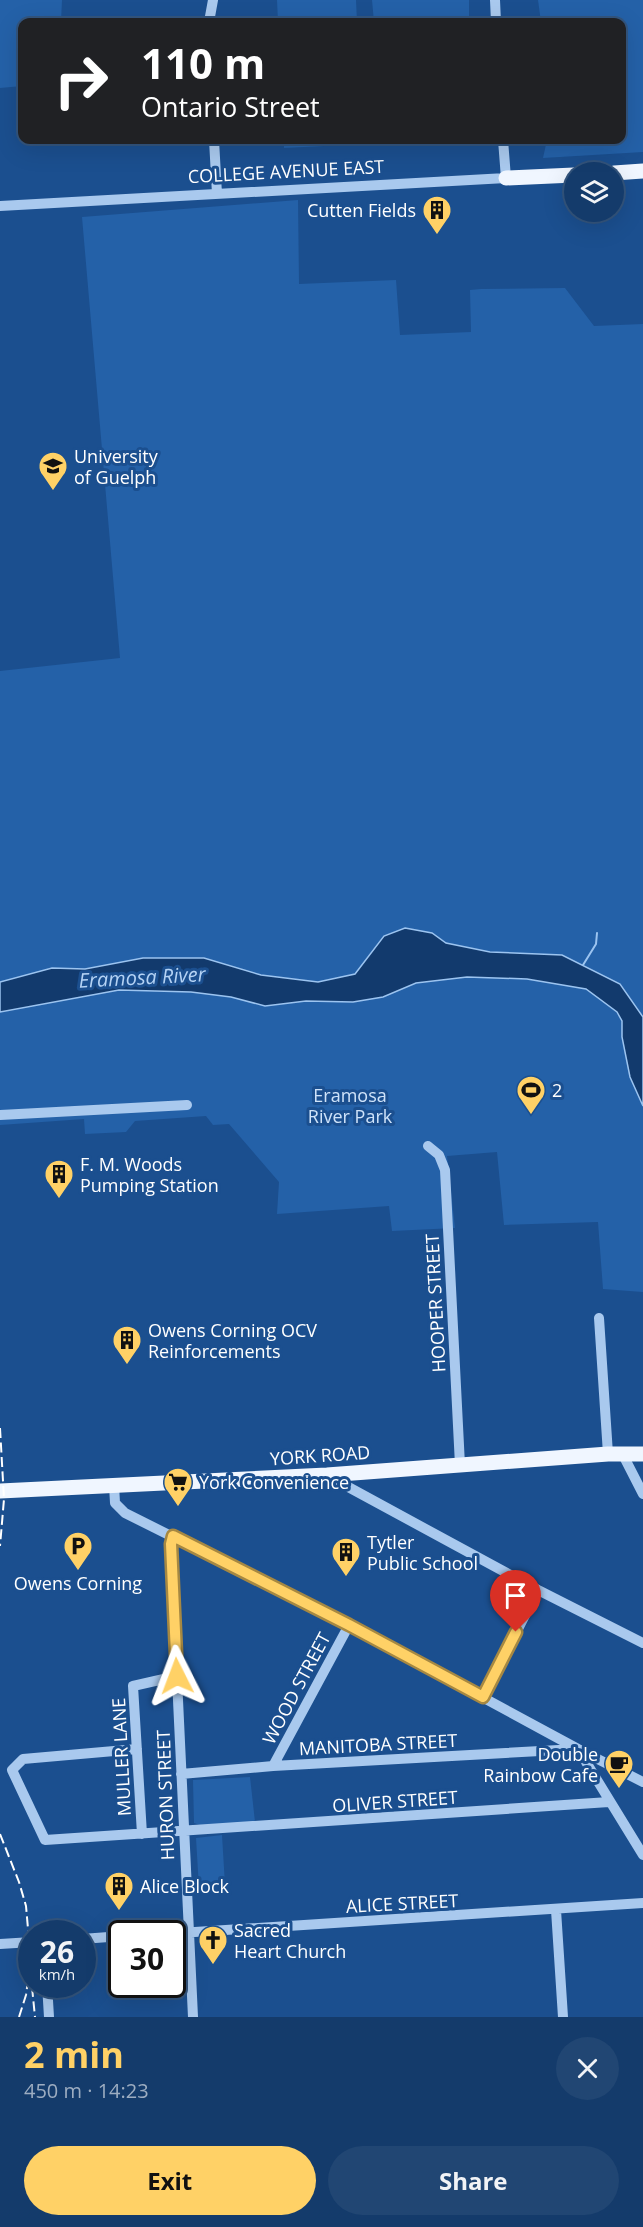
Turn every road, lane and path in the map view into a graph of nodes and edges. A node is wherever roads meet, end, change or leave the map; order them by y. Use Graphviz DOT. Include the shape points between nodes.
graph roads {
  1 [pos="213,0"];
  2 [pos="495,0"];
  3 [pos="210,18"];
  4 [pos="496,18"];
  5 [pos="214,144"];
  6 [pos="503,144"];
  7 [pos="643,171"];
  8 [pos="624,172"];
  9 [pos="564,175"];
  10 [pos="506,178"];
  11 [pos="217,194"];
  12 [pos="0,206"];
  13 [pos="187,1105"];
  14 [pos="0,1115"];
  15 [pos="428,1146"];
  16 [pos="599,1318"];
  17 [pos="615,1454"];
  18 [pos="643,1454"];
  19 [pos="460,1465"];
  20 [pos="327,1475"];
  21 [pos="114,1485"];
  22 [pos="0,1491"];
  23 [pos="643,1494"];
  24 [pos="173,1536"];
  25 [pos="538,1590"];
  26 [pos="349,1625"];
  27 [pos="643,1643"];
  28 [pos="177,1676"];
  29 [pos="483,1697"];
  30 [pos="137,1749"];
  31 [pos="578,1749"];
  32 [pos="273,1766"];
  33 [pos="181,1774"];
  34 [pos="643,1782"];
  35 [pos="609,1802"];
  36 [pos="183,1832"];
  37 [pos="142,1834"];
  38 [pos="643,1855"];
  39 [pos="643,1903"];
  40 [pos="556,1910"];
  41 [pos="188,1932"];
  42 [pos="18,1943"];
  43 [pos="0,1944"];
  44 [pos="47,1998"];
  45 [pos="49,2017"];
  46 [pos="193,2017"];
  47 [pos="562,2017"];
  1 -- 3 [label="street"];
  2 -- 4 [label="street"];
  5 -- 11 [label="street"];
  6 -- 10 [label="street"];
  7 -- 8 [label="main road"];
  9 -- 10 [label="main road, COLLEGE AVENUE EAST"];
  10 -- 11 [label="street, COLLEGE AVENUE EAST"];
  11 -- 12 [label="street, COLLEGE AVENUE EAST"];
  13 -- 14 [label="street"];
  15 -- 19 [label="street, HOOPER STREET" via="439,1155 445,1170"];
  16 -- 17 [label="street"];
  17 -- 18 [label="main road, YORK ROAD"];
  17 -- 19 [label="main road, YORK ROAD"];
  17 -- 23 [label="street"];
  19 -- 20 [label="main road, YORK ROAD"];
  20 -- 21 [label="main road, YORK ROAD"];
  20 -- 25 [label="street"];
  21 -- 22 [label="main road, YORK ROAD"];
  21 -- 24 [label="street" via="120,1510"];
  24 -- 26 [label="street"];
  24 -- 28 [label="street, HURON STREET"];
  25 -- 27 [label="street"];
  25 -- 29 [label="street"];
  26 -- 29 [label="street"];
  26 -- 32 [label="street, WOOD STREET"];
  28 -- 30 [label="street, MULLER LANE" via="134,1686"];
  28 -- 33 [label="street, HURON STREET"];
  29 -- 31 [label="street"];
  30 -- 37 [label="street, MULLER LANE"];
  30 -- 37 [label="street, OLIVER STREET" via="23,1759 12,1770 45,1840"];
  31 -- 32 [label="street, MANITOBA STREET"];
  31 -- 34 [label="street"];
  31 -- 35 [label="street"];
  32 -- 33 [label="street, MANITOBA STREET"];
  33 -- 36 [label="street, HURON STREET"];
  35 -- 36 [label="street, OLIVER STREET"];
  35 -- 38 [label="street"];
  36 -- 37 [label="street, OLIVER STREET"];
  36 -- 41 [label="street, HURON STREET"];
  39 -- 40 [label="street, ALICE STREET"];
  40 -- 41 [label="street, ALICE STREET"];
  40 -- 47 [label="street"];
  41 -- 46 [label="street, HURON STREET"];
  42 -- 43 [label="street"];
  44 -- 45 [label="street"];
}
